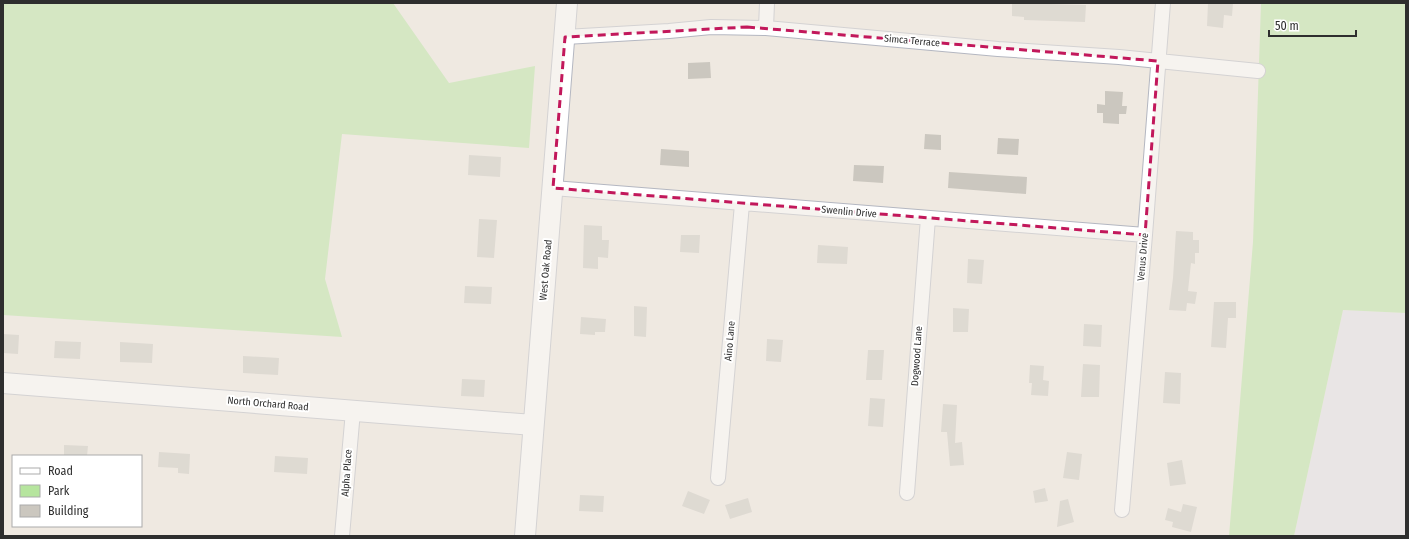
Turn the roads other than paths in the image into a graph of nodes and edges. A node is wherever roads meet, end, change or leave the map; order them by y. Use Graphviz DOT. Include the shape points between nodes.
graph roads {
  1 [pos="567,3"];
  2 [pos="767,3"];
  3 [pos="1163,3"];
  4 [pos="766,28"];
  5 [pos="565,36"];
  6 [pos="1158,61"];
  7 [pos="1258,71"];
  8 [pos="553,188"];
  9 [pos="742,204"];
  10 [pos="928,218"];
  11 [pos="1145,236"];
  12 [pos="3,383"];
  13 [pos="352,411"];
  14 [pos="533,425"];
  15 [pos="718,478"];
  16 [pos="907,493"];
  17 [pos="1122,510"];
  18 [pos="342,536"];
  19 [pos="525,536"];
  1 -- 5 [label="street, West Oak Road"];
  2 -- 4 [label="street"];
  3 -- 6 [label="street, Venus Drive"];
  4 -- 5 [label="street, Simca Terrace" via="711,27"];
  4 -- 6 [label="street, Simca Terrace"];
  5 -- 8 [label="street, West Oak Road"];
  6 -- 7 [label="street, Simca Terrace"];
  6 -- 11 [label="street, Venus Drive"];
  8 -- 9 [label="street, Swenlin Drive"];
  8 -- 14 [label="street, West Oak Road"];
  9 -- 10 [label="street, Swenlin Drive"];
  9 -- 15 [label="street, Aino Lane"];
  10 -- 11 [label="street, Swenlin Drive"];
  10 -- 16 [label="street, Dogwood Lane"];
  11 -- 17 [label="street, Venus Drive"];
  12 -- 13 [label="street, North Orchard Road"];
  13 -- 14 [label="street, North Orchard Road"];
  13 -- 18 [label="street, Alpha Place"];
  14 -- 19 [label="street, West Oak Road"];
}
